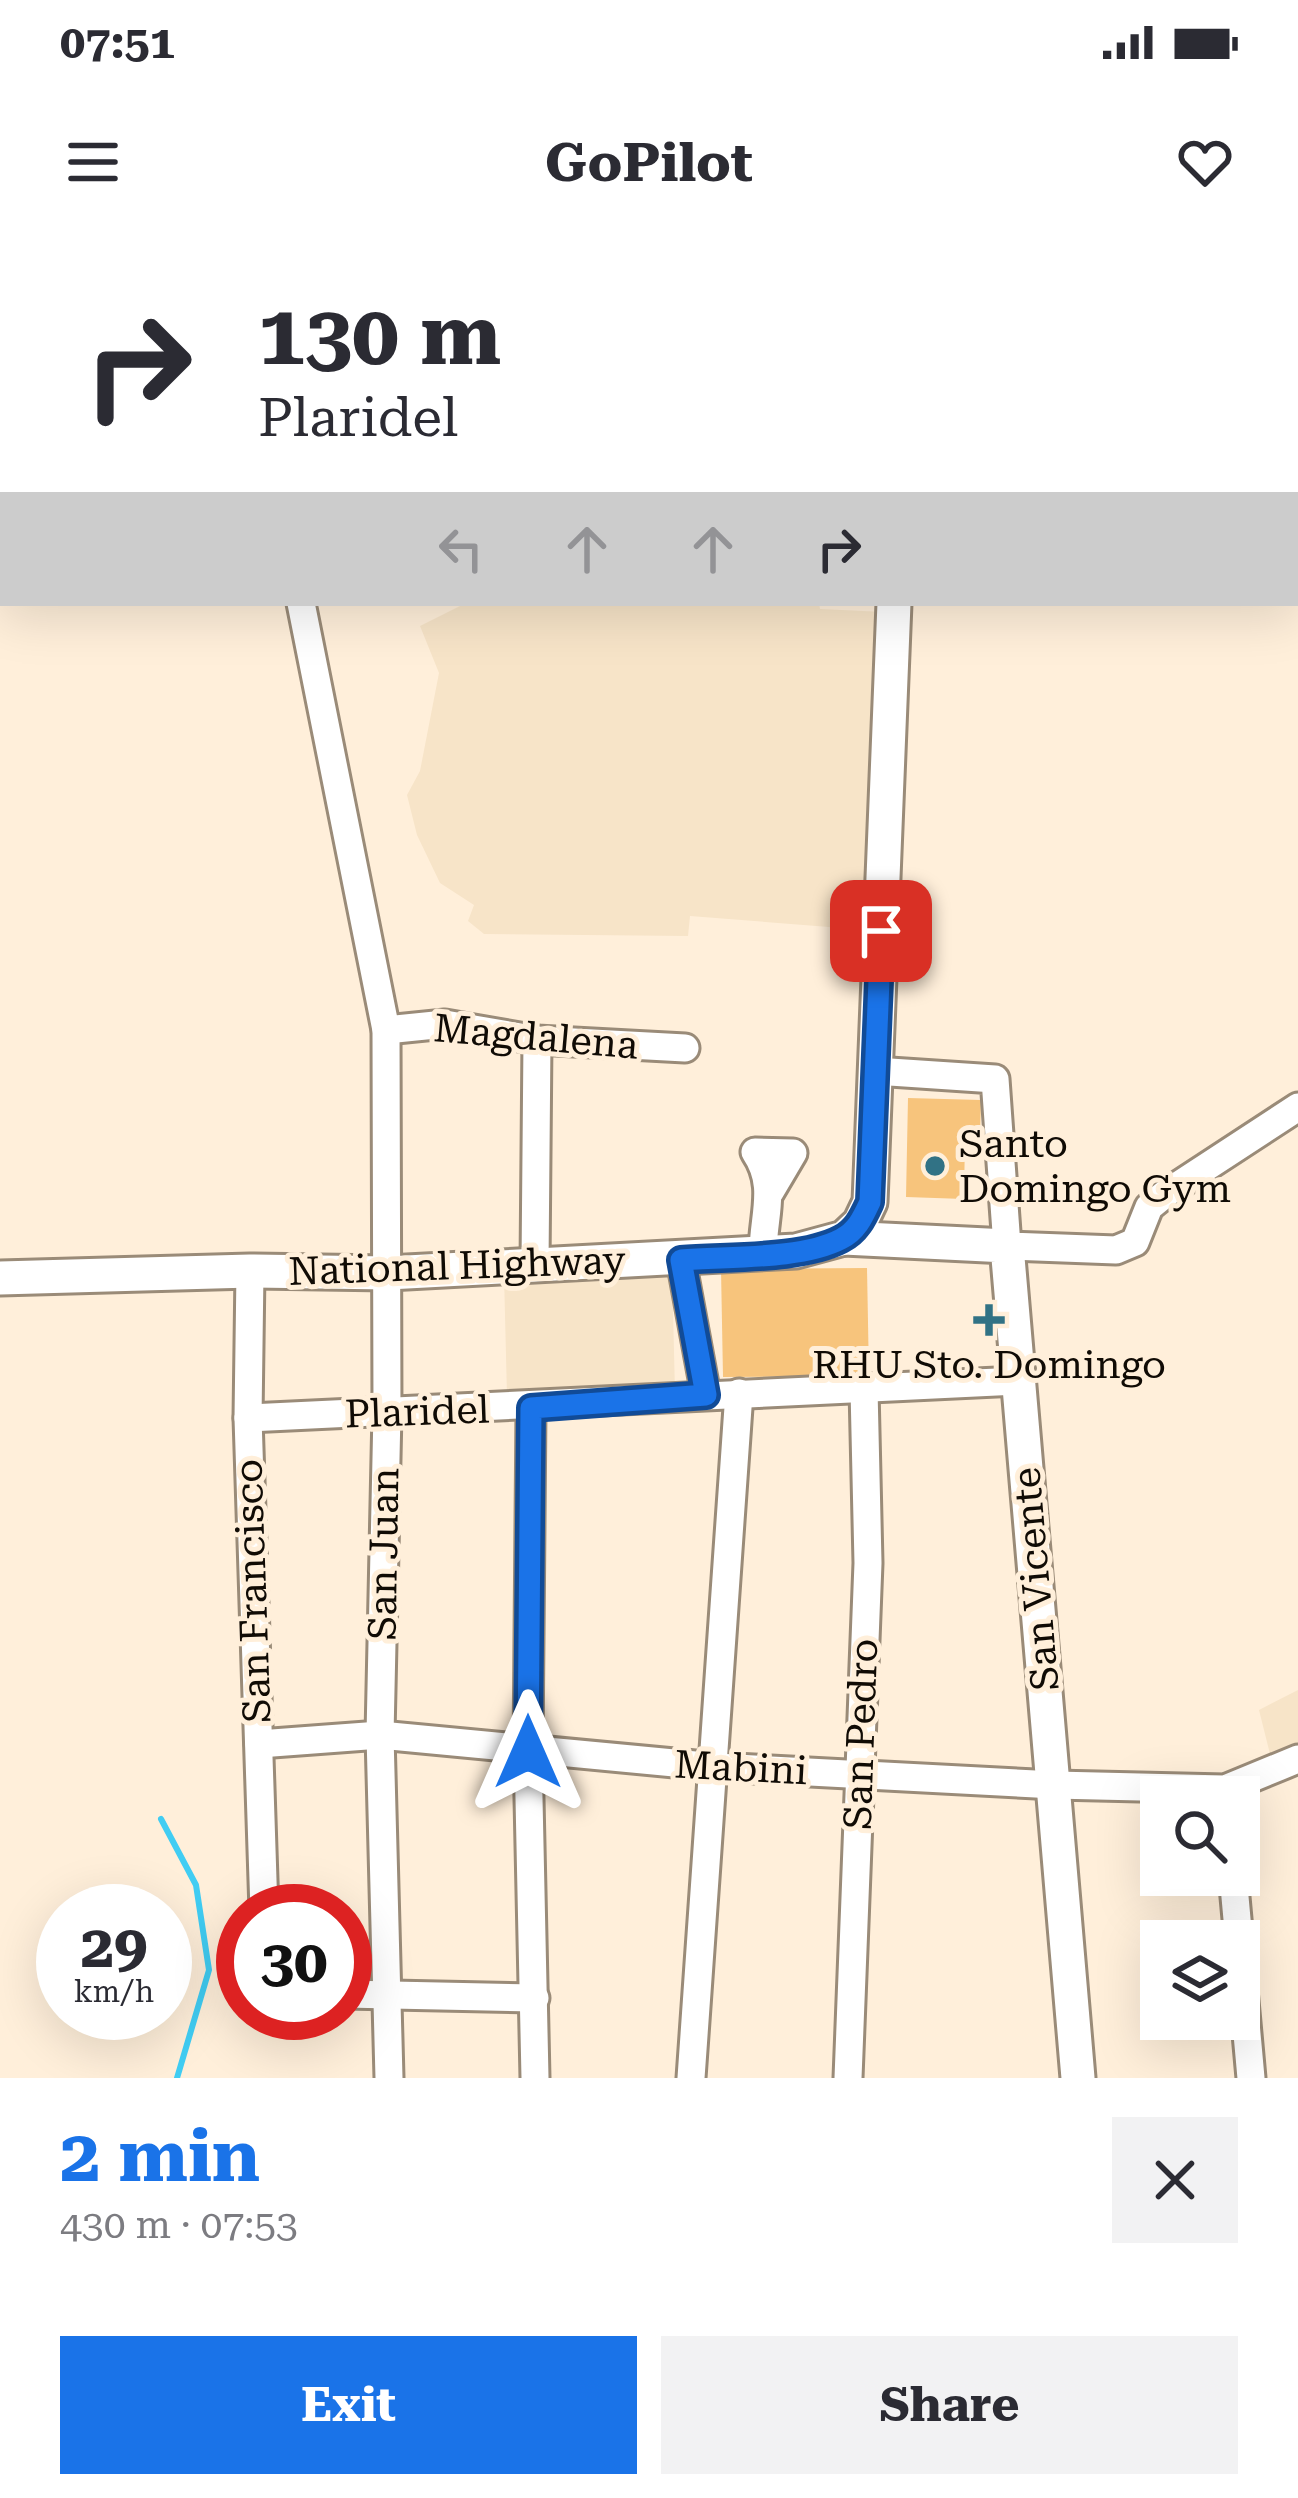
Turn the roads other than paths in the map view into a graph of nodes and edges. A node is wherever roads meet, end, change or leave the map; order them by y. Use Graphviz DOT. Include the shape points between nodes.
graph roads {
  1 [pos="302,606"];
  2 [pos="894,606"];
  3 [pos="386,1030"];
  4 [pos="537,1040"];
  5 [pos="686,1048"];
  6 [pos="875,1071"];
  7 [pos="1298,1107"];
  8 [pos="770,1192"];
  9 [pos="844,1238"];
  10 [pos="1007,1246"];
  11 [pos="763,1253"];
  12 [pos="681,1260"];
  13 [pos="535,1264"];
  14 [pos="250,1271"];
  15 [pos="388,1273"];
  16 [pos="0,1277"];
  17 [pos="1018,1381"];
  18 [pos="864,1389"];
  19 [pos="739,1393"];
  20 [pos="706,1395"];
  21 [pos="531,1408"];
  22 [pos="387,1412"];
  23 [pos="248,1418"];
  24 [pos="380,1736"];
  25 [pos="259,1744"];
  26 [pos="528,1752"];
  27 [pos="1298,1759"];
  28 [pos="716,1767"];
  29 [pos="858,1774"];
  30 [pos="1260,1777"];
  31 [pos="1054,1785"];
  32 [pos="1140,1789"];
  33 [pos="263,1884"];
  34 [pos="372,1996"];
  35 [pos="387,1997"];
  36 [pos="536,1998"];
  37 [pos="1248,2040"];
  38 [pos="389,2078"];
  39 [pos="535,2078"];
  40 [pos="691,2078"];
  41 [pos="848,2078"];
  42 [pos="1078,2078"];
  43 [pos="1251,2078"];
  1 -- 3 [label="street, San Juan"];
  2 -- 6 [label="main road"];
  3 -- 4 [label="street, Magdalena" via="446,1024"];
  3 -- 15 [label="street, San Juan"];
  4 -- 5 [label="street, Magdalena"];
  4 -- 13 [label="street"];
  6 -- 9 [label="main road" via="870,1202"];
  6 -- 10 [label="street, San Vicente" via="995,1079"];
  7 -- 10 [label="street" via="1149,1207 1136,1242 1116,1250"];
  8 -- 11 [label="street"];
  9 -- 10 [label="main road, National Highway"];
  9 -- 11 [label="main road, National Highway"];
  10 -- 17 [label="main road, San Vicente"];
  11 -- 12 [label="main road, National Highway"];
  12 -- 13 [label="main road, National Highway"];
  12 -- 20 [label="street"];
  13 -- 15 [label="main road, National Highway"];
  14 -- 15 [label="main road, National Highway"];
  14 -- 16 [label="main road, National Highway"];
  14 -- 23 [label="street, San Francisco"];
  15 -- 22 [label="street, San Juan"];
  17 -- 18 [label="street, Plaridel"];
  17 -- 31 [label="main road, San Vicente"];
  18 -- 19 [label="street, Plaridel"];
  18 -- 29 [label="street, San Pedro" via="868,1563"];
  19 -- 20 [label="street, Plaridel"];
  19 -- 28 [label="street"];
  20 -- 21 [label="street, Plaridel"];
  21 -- 22 [label="street, Plaridel"];
  21 -- 26 [label="street"];
  22 -- 23 [label="street, Plaridel"];
  22 -- 24 [label="street, San Juan"];
  23 -- 25 [label="street, San Francisco"];
  24 -- 25 [label="street, Mabini"];
  24 -- 26 [label="street, Mabini"];
  24 -- 35 [label="street, San Juan"];
  25 -- 33 [label="street, San Francisco"];
  26 -- 28 [label="street, Mabini"];
  26 -- 36 [label="street"];
  27 -- 30 [label="street"];
  28 -- 29 [label="street, Mabini"];
  28 -- 40 [label="street"];
  29 -- 31 [label="street, Mabini"];
  29 -- 41 [label="street, San Pedro"];
  31 -- 32 [label="street, Mabini"];
  31 -- 42 [label="main road, San Vicente"];
  34 -- 35 [label="street"];
  35 -- 36 [label="street"];
  35 -- 38 [label="street, San Juan"];
  36 -- 39 [label="street"];
  37 -- 43 [label="street"];
}
